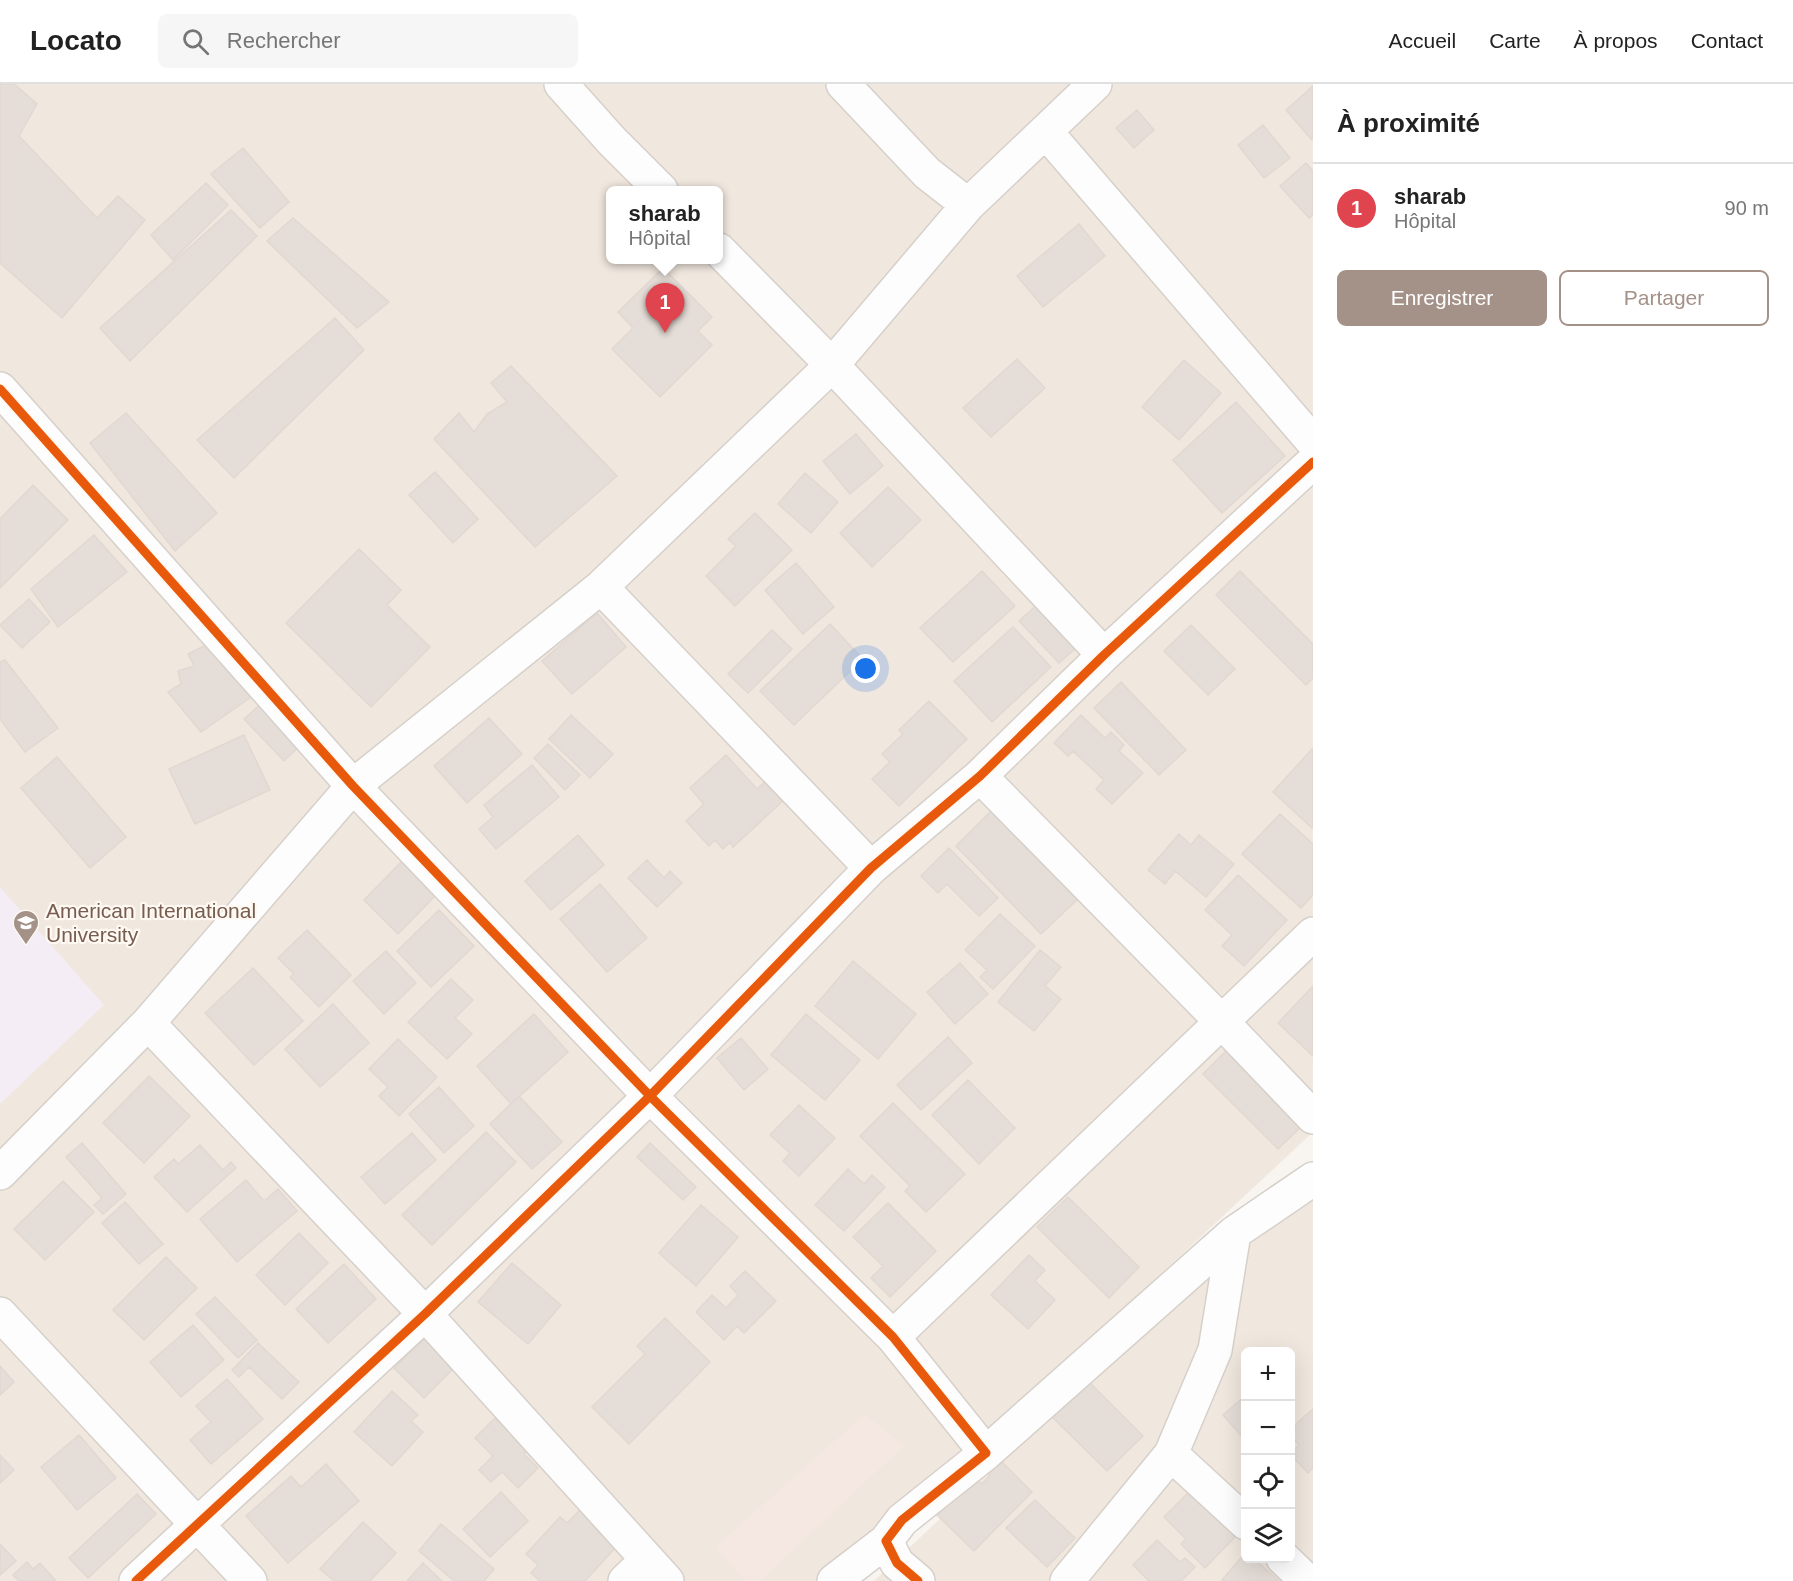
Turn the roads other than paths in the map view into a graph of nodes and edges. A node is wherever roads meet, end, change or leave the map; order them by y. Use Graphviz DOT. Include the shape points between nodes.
graph roads {
  1 [pos="561,84"];
  2 [pos="843,84"];
  3 [pos="1095,84"];
  4 [pos="1046,132"];
  5 [pos="657,186"];
  6 [pos="968,205"];
  7 [pos="723,254"];
  8 [pos="832,365"];
  9 [pos="0,389"];
  10 [pos="1313,442"];
  11 [pos="1313,462"];
  12 [pos="601,587"];
  13 [pos="1104,655"];
  14 [pos="980,776"];
  15 [pos="353,786"];
  16 [pos="872,868"];
  17 [pos="1313,934"];
  18 [pos="1222,1022"];
  19 [pos="148,1023"];
  20 [pos="650,1096"];
  21 [pos="1313,1117"];
  22 [pos="0,1173"];
  23 [pos="1313,1179"];
  24 [pos="1234,1233"];
  25 [pos="0,1314"];
  26 [pos="425,1314"];
  27 [pos="893,1337"];
  28 [pos="986,1453"];
  29 [pos="1171,1454"];
  30 [pos="1241,1519"];
  31 [pos="197,1524"];
  32 [pos="886,1541"];
  33 [pos="1288,1563"];
  34 [pos="646,1574"];
  35 [pos="136,1581"];
  36 [pos="250,1581"];
  37 [pos="834,1581"];
  38 [pos="918,1581"];
  39 [pos="1067,1581"];
  40 [pos="1307,1581"];
  1 -- 5 [label="street"];
  2 -- 6 [label="street" via="927,172"];
  3 -- 4 [label="street"];
  4 -- 6 [label="street"];
  4 -- 10 [label="street"];
  6 -- 8 [label="street"];
  7 -- 8 [label="street"];
  8 -- 12 [label="street"];
  8 -- 13 [label="street"];
  9 -- 15 [label="street"];
  11 -- 13 [label="street"];
  12 -- 15 [label="street"];
  12 -- 16 [label="street"];
  13 -- 14 [label="street"];
  14 -- 16 [label="street"];
  14 -- 18 [label="street"];
  15 -- 19 [label="street"];
  15 -- 20 [label="street"];
  16 -- 20 [label="street"];
  17 -- 18 [label="street"];
  18 -- 21 [label="street"];
  18 -- 27 [label="street"];
  19 -- 22 [label="street"];
  19 -- 26 [label="street"];
  20 -- 26 [label="street"];
  20 -- 27 [label="street"];
  23 -- 24 [label="street"];
  24 -- 28 [label="street"];
  24 -- 29 [label="street" via="1215,1350"];
  25 -- 31 [label="street"];
  26 -- 31 [label="street"];
  26 -- 34 [label="street"];
  27 -- 28 [label="street"];
  28 -- 32 [label="street" via="902,1520"];
  29 -- 30 [label="street"];
  29 -- 39 [label="street"];
  31 -- 35 [label="street"];
  31 -- 36 [label="street"];
  32 -- 37 [label="street"];
  32 -- 38 [label="street" via="897,1563"];
  33 -- 40 [label="street"];
}
